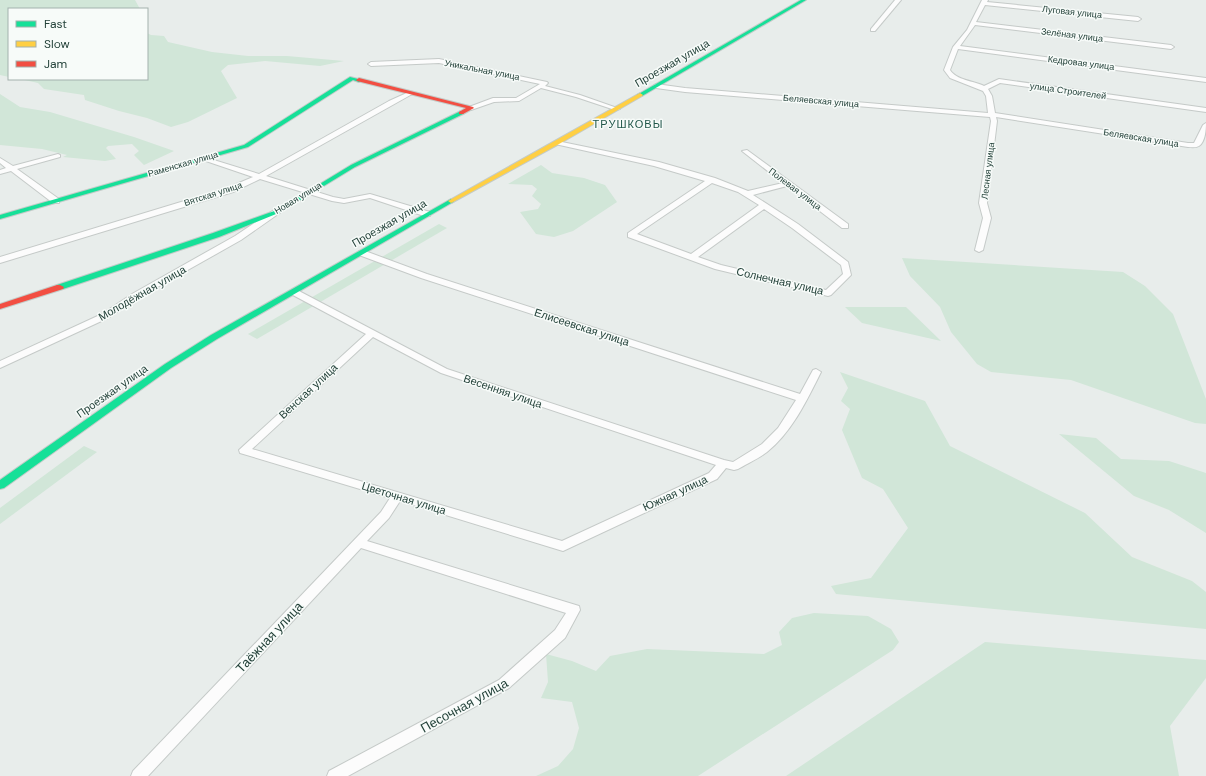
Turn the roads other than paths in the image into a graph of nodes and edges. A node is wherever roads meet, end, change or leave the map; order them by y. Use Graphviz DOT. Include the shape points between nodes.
graph roads {
  1 [pos="804,0"];
  2 [pos="898,0"];
  3 [pos="984,2"];
  4 [pos="1138,19"];
  5 [pos="973,23"];
  6 [pos="873,30"];
  7 [pos="956,47"];
  8 [pos="1171,47"];
  9 [pos="371,64"];
  10 [pos="1206,80"];
  11 [pos="542,84"];
  12 [pos="656,86"];
  13 [pos="983,89"];
  14 [pos="411,93"];
  15 [pos="471,108"];
  16 [pos="617,109"];
  17 [pos="1206,110"];
  18 [pos="990,115"];
  19 [pos="1206,125"];
  20 [pos="557,143"];
  21 [pos="745,151"];
  22 [pos="58,156"];
  23 [pos="202,158"];
  24 [pos="0,160"];
  25 [pos="11,169"];
  26 [pos="0,172"];
  27 [pos="260,176"];
  28 [pos="712,180"];
  29 [pos="788,184"];
  30 [pos="308,192"];
  31 [pos="747,194"];
  32 [pos="56,201"];
  33 [pos="764,205"];
  34 [pos="279,211"];
  35 [pos="427,214"];
  36 [pos="0,217"];
  37 [pos="845,226"];
  38 [pos="980,250"];
  39 [pos="362,253"];
  40 [pos="694,257"];
  41 [pos="0,260"];
  42 [pos="294,292"];
  43 [pos="0,307"];
  44 [pos="372,333"];
  45 [pos="0,365"];
  46 [pos="816,372"];
  47 [pos="802,398"];
  48 [pos="244,450"];
  49 [pos="723,464"];
  50 [pos="0,485"];
  51 [pos="397,496"];
  52 [pos="358,543"];
  53 [pos="563,546"];
  54 [pos="138,776"];
  55 [pos="334,776"];
  1 -- 12 [label="main road, Проезжая улица"];
  2 -- 6 [label="street"];
  3 -- 4 [label="street, Луговая улица"];
  3 -- 5 [label="street"];
  5 -- 7 [label="street" via="962,42"];
  5 -- 8 [label="street, Зелёная улица"];
  7 -- 10 [label="street, Кедровая улица"];
  7 -- 13 [label="street" via="948,70 949,75"];
  9 -- 11 [label="street, Уникальная улица" via="439,61"];
  11 -- 15 [label="street" via="517,100 493,100"];
  11 -- 16 [label="street, Уникальная улица"];
  12 -- 16 [label="main road, Проезжая улица"];
  12 -- 18 [label="street, Беляевская улица"];
  13 -- 17 [label="street, улица Строителей" via="999,81"];
  13 -- 18 [label="street, Лесная улица" via="989,95"];
  14 -- 15 [label="main road"];
  14 -- 23 [label="main road, Раменская улица" via="352,78 246,146"];
  14 -- 27 [label="street, Вятская улица"];
  15 -- 30 [label="main road, Новая улица" via="353,166"];
  16 -- 20 [label="main road, Проезжая улица"];
  18 -- 19 [label="street, Беляевская улица" via="1196,146"];
  18 -- 38 [label="street, Лесная улица" via="994,121 984,203 987,218"];
  20 -- 28 [label="street, Солнечная улица" via="656,164"];
  20 -- 35 [label="main road, Проезжая улица"];
  21 -- 29 [label="street, Полевая улица"];
  22 -- 25 [label="street"];
  23 -- 27 [label="street"];
  23 -- 32 [label="main road, Раменская улица"];
  24 -- 25 [label="street"];
  25 -- 26 [label="street"];
  25 -- 32 [label="street"];
  27 -- 30 [label="street"];
  27 -- 41 [label="street, Вятская улица" via="230,190"];
  28 -- 31 [label="street, Солнечная улица"];
  28 -- 40 [label="street, Солнечная улица" via="631,235"];
  29 -- 31 [label="street"];
  29 -- 37 [label="street, Полевая улица"];
  30 -- 34 [label="main road, Новая улица"];
  30 -- 35 [label="street" via="339,201 370,196"];
  31 -- 33 [label="street, Солнечная улица"];
  32 -- 36 [label="main road, Раменская улица"];
  33 -- 40 [label="street"];
  33 -- 40 [label="street, Солнечная улица" via="845,264 847,276 828,293 718,267"];
  34 -- 43 [label="main road, Новая улица" via="216,235"];
  34 -- 45 [label="street, Молодёжная улица" via="105,316"];
  35 -- 39 [label="main road, Проезжая улица"];
  39 -- 42 [label="main road, Проезжая улица"];
  39 -- 47 [label="street, Елисеевская улица" via="424,276"];
  42 -- 44 [label="street, Весенняя улица"];
  42 -- 50 [label="main road, Проезжая улица" via="168,366"];
  44 -- 48 [label="street, Венская улица"];
  44 -- 49 [label="street, Весенняя улица" via="444,371"];
  46 -- 47 [label="street"];
  47 -- 49 [label="street" via="766,448 734,466"];
  48 -- 51 [label="street, Цветочная улица"];
  49 -- 53 [label="street, Южная улица" via="713,476"];
  51 -- 52 [label="street, Таёжная улица" via="385,515"];
  51 -- 53 [label="street, Цветочная улица"];
  52 -- 54 [label="street, Таёжная улица"];
  52 -- 55 [label="street, Песочная улица" via="574,610 560,634 504,684"];
}
